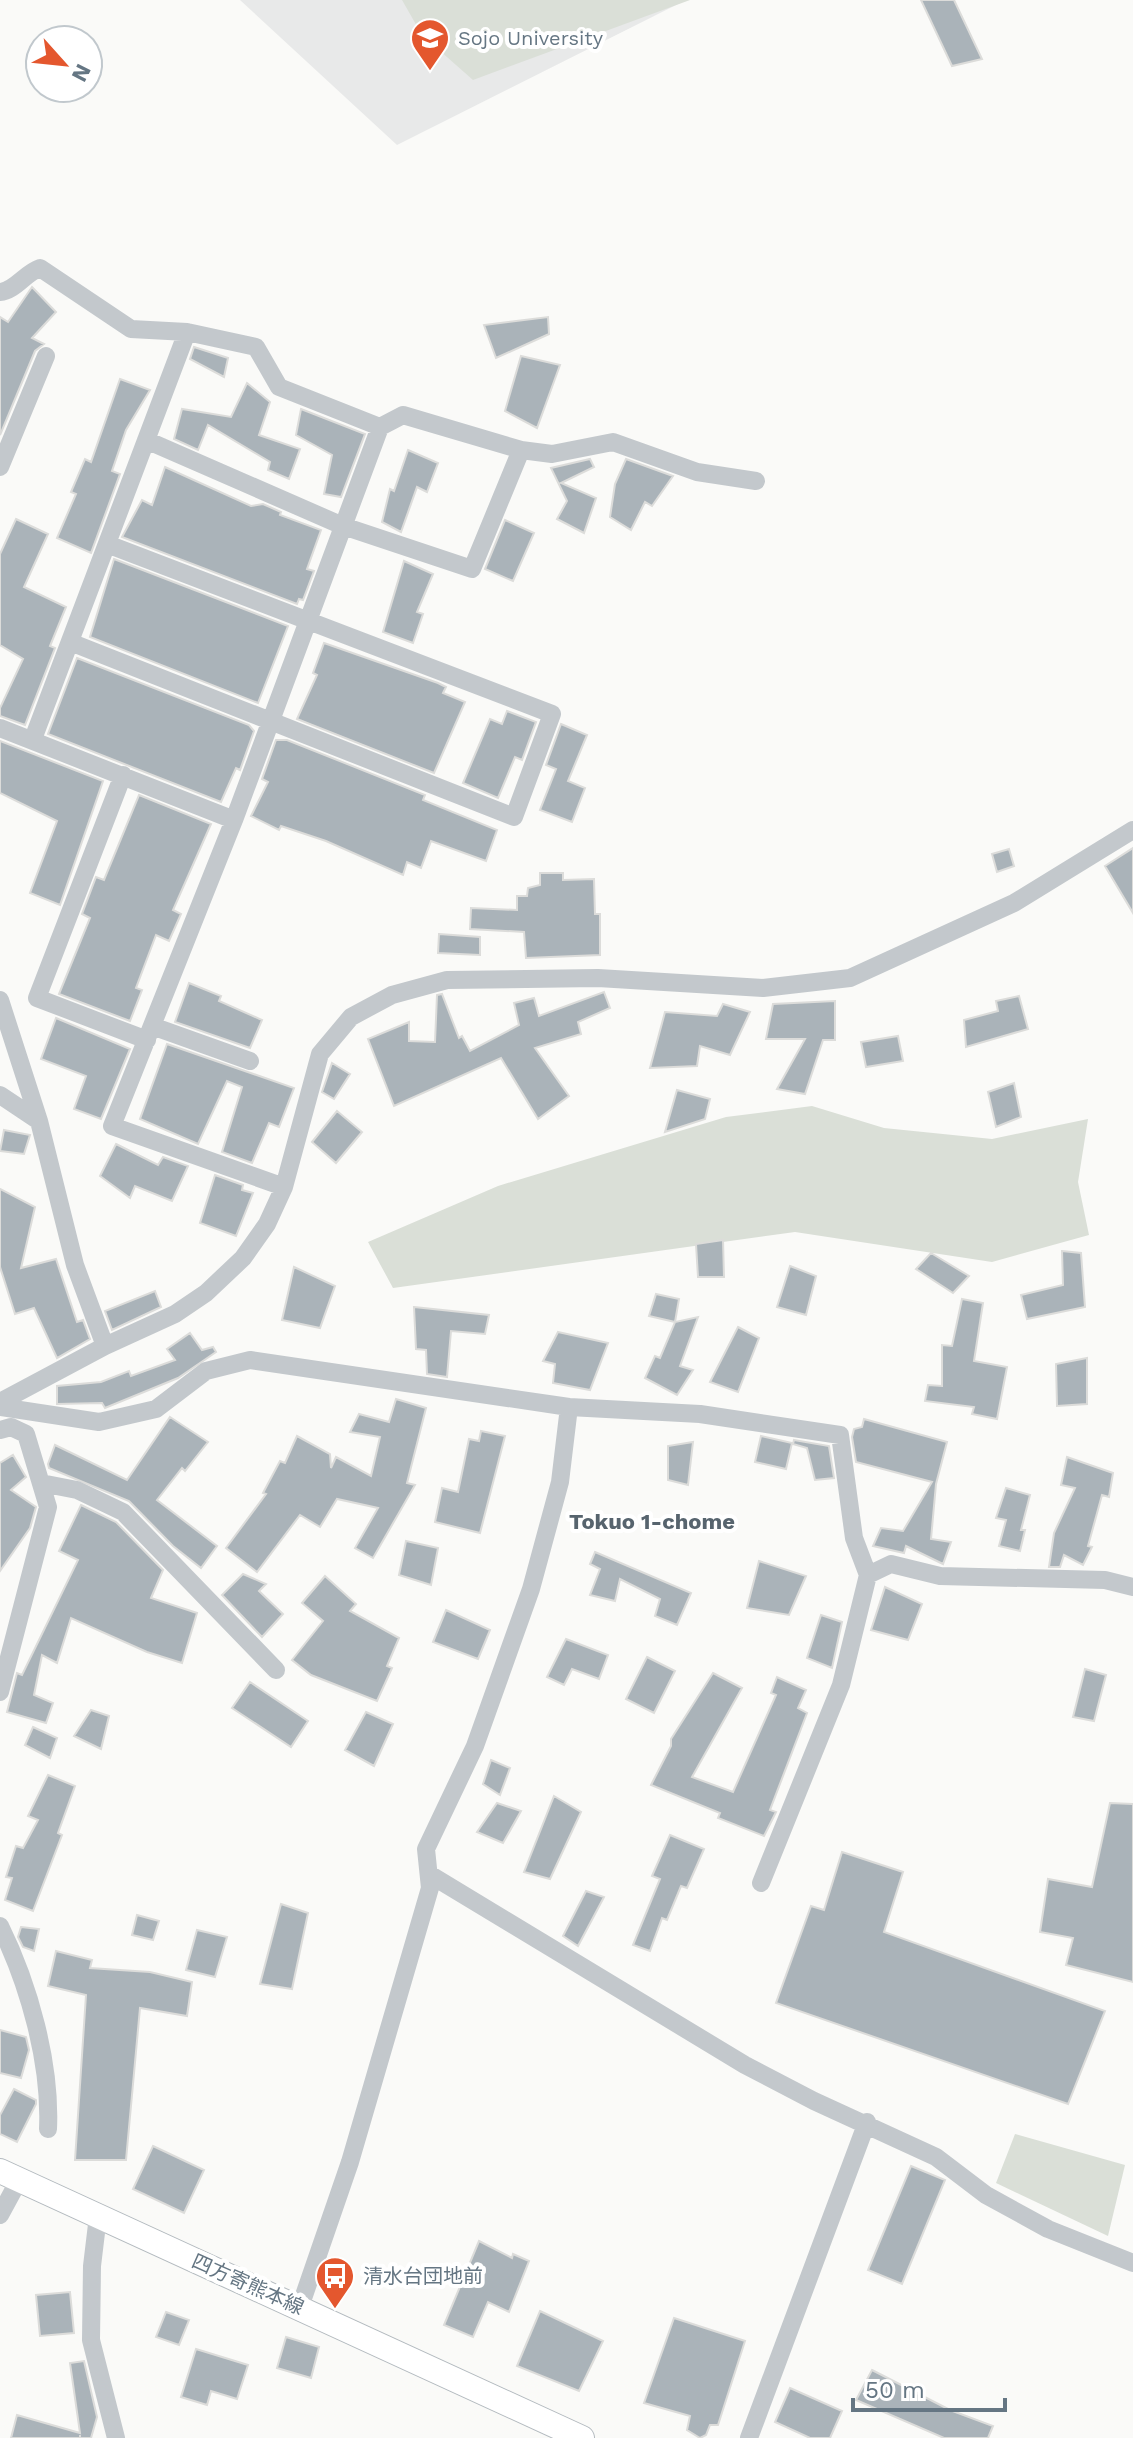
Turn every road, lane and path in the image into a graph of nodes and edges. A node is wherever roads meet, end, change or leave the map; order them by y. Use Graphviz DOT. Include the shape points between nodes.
graph roads {
  1 [pos="0,292"];
  2 [pos="187,332"];
  3 [pos="46,356"];
  4 [pos="380,427"];
  5 [pos="146,440"];
  6 [pos="521,450"];
  7 [pos="0,467"];
  8 [pos="756,481"];
  9 [pos="343,526"];
  10 [pos="107,544"];
  11 [pos="308,621"];
  12 [pos="70,642"];
  13 [pos="272,719"];
  14 [pos="0,728"];
  15 [pos="33,739"];
  16 [pos="123,775"];
  17 [pos="234,820"];
  18 [pos="1133,830"];
  19 [pos="0,1000"];
  20 [pos="149,1033"];
  21 [pos="250,1061"];
  22 [pos="0,1095"];
  23 [pos="39,1121"];
  24 [pos="284,1187"];
  25 [pos="105,1346"];
  26 [pos="0,1404"];
  27 [pos="569,1407"];
  28 [pos="0,1430"];
  29 [pos="41,1483"];
  30 [pos="868,1575"];
  31 [pos="1133,1587"];
  32 [pos="276,1670"];
  33 [pos="0,1692"];
  34 [pos="429,1874"];
  35 [pos="761,1883"];
  36 [pos="0,1927"];
  37 [pos="867,2122"];
  38 [pos="48,2129"];
  39 [pos="9,2176"];
  40 [pos="0,2215"];
  41 [pos="98,2216"];
  42 [pos="1133,2263"];
  43 [pos="300,2307"];
  44 [pos="575,2436"];
  45 [pos="116,2438"];
  46 [pos="749,2438"];
  1 -- 2 [label="street" via="40,268 131,329"];
  2 -- 4 [label="street" via="256,347 279,387"];
  2 -- 5 [label="street"];
  3 -- 7 [label="street"];
  4 -- 6 [label="street" via="403,415"];
  4 -- 9 [label="street"];
  5 -- 9 [label="street"];
  5 -- 10 [label="street"];
  6 -- 8 [label="street" via="552,454 613,442 697,472"];
  6 -- 9 [label="street" via="472,569"];
  9 -- 11 [label="street"];
  10 -- 11 [label="street"];
  10 -- 12 [label="street"];
  11 -- 13 [label="street"];
  11 -- 13 [label="street" via="552,714 541,744 514,817"];
  12 -- 13 [label="street"];
  12 -- 15 [label="street"];
  13 -- 17 [label="street"];
  14 -- 15 [label="street"];
  15 -- 16 [label="street"];
  16 -- 17 [label="street"];
  16 -- 20 [label="street" via="37,998"];
  17 -- 20 [label="street"];
  18 -- 24 [label="street" via="1014,903 850,978 763,988 598,978 447,980 392,995 351,1017 320,1054"];
  19 -- 23 [label="street"];
  20 -- 21 [label="street"];
  20 -- 24 [label="street" via="112,1126"];
  22 -- 23 [label="street"];
  23 -- 25 [label="street" via="75,1265"];
  24 -- 25 [label="street" via="243,1258 206,1293 175,1314"];
  25 -- 26 [label="street"];
  26 -- 27 [label="street" via="99,1422 156,1409 206,1371 250,1360"];
  27 -- 30 [label="street" via="700,1414 840,1435 854,1538"];
  27 -- 34 [label="street" via="560,1482 531,1589 475,1746 426,1849"];
  28 -- 29 [label="street" via="11,1427 26,1434"];
  29 -- 32 [label="street" via="77,1490 123,1512"];
  29 -- 33 [label="street" via="48,1507"];
  30 -- 31 [label="street" via="891,1564 940,1576 1105,1580"];
  30 -- 35 [label="street" via="841,1685"];
  34 -- 37 [label="street" via="745,2065"];
  34 -- 43 [label="street" via="430,1888 350,2162"];
  36 -- 38 [label="street" via="15,1956 38,2041 50,2097"];
  37 -- 42 [label="street" via="936,2157 986,2195 1048,2229"];
  37 -- 46 [label="street"];
  39 -- 40 [label="street"];
  39 -- 41 [label="main road, 四方寄熊本線"];
  41 -- 43 [label="main road, 四方寄熊本線"];
  41 -- 45 [label="street" via="91,2340"];
  43 -- 44 [label="main road, 四方寄熊本線"];
}
